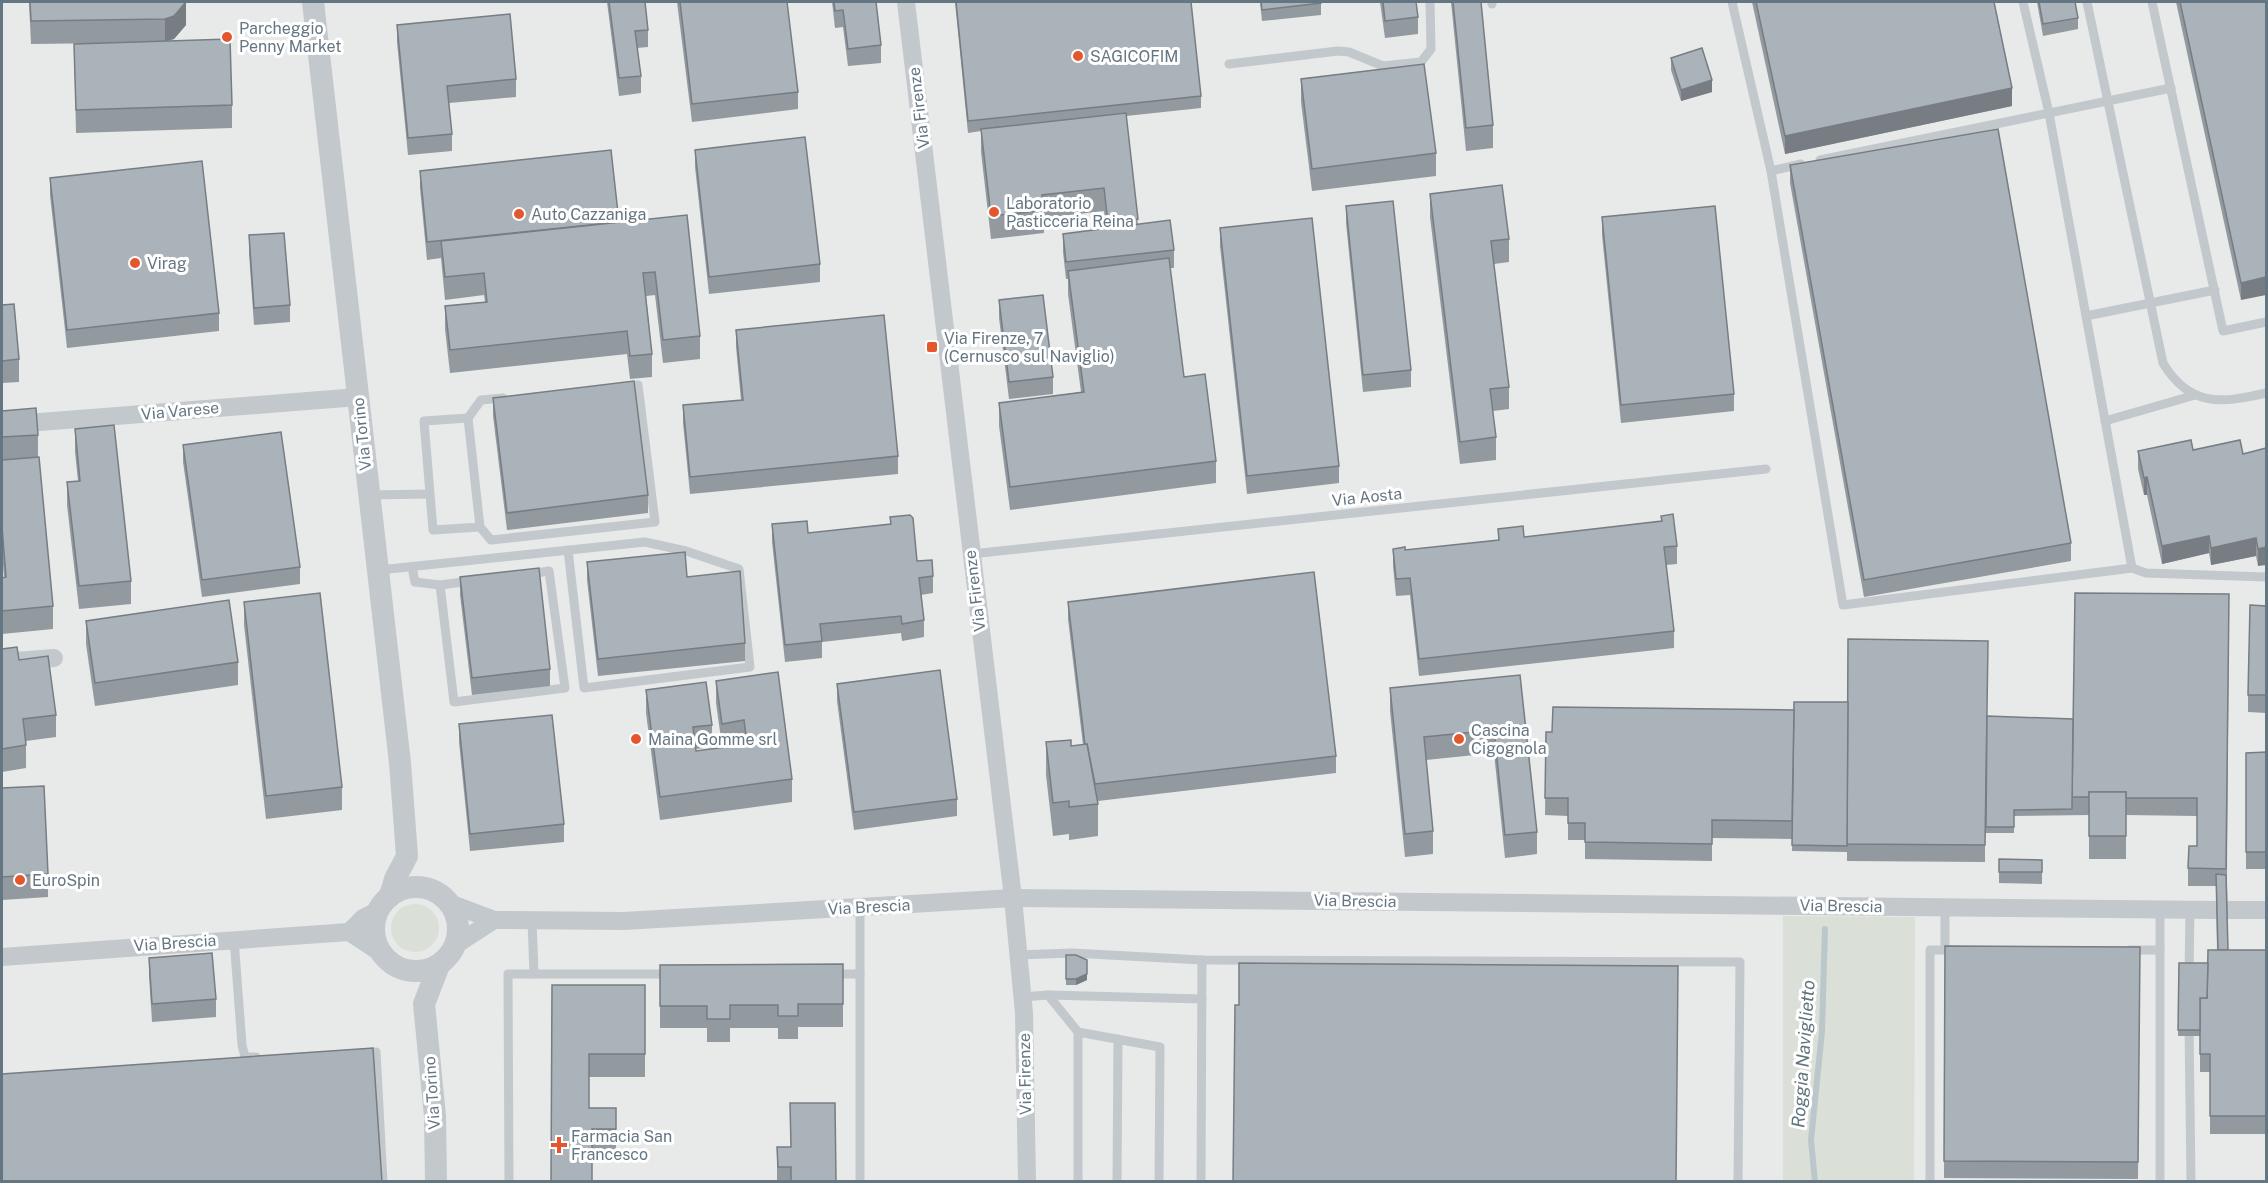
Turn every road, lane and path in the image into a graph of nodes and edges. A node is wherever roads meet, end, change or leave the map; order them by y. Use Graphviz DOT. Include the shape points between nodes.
graph roads {
  1 [pos="906,2"];
  2 [pos="1430,2"];
  3 [pos="1732,2"];
  4 [pos="2023,2"];
  5 [pos="2087,2"];
  6 [pos="2152,2"];
  7 [pos="314,5"];
  8 [pos="1229,64"];
  9 [pos="2171,88"];
  10 [pos="2108,101"];
  11 [pos="2049,113"];
  12 [pos="1771,171"];
  13 [pos="2215,290"];
  14 [pos="2149,303"];
  15 [pos="2086,316"];
  16 [pos="2266,322"];
  17 [pos="616,388"];
  18 [pos="2266,393"];
  19 [pos="2195,395"];
  20 [pos="358,397"];
  21 [pos="515,397"];
  22 [pos="468,418"];
  23 [pos="2105,422"];
  24 [pos="2,425"];
  25 [pos="1766,469"];
  26 [pos="429,494"];
  27 [pos="369,495"];
  28 [pos="480,527"];
  29 [pos="568,550"];
  30 [pos="971,554"];
  31 [pos="412,567"];
  32 [pos="2132,568"];
  33 [pos="377,570"];
  34 [pos="516,575"];
  35 [pos="2266,577"];
  36 [pos="483,580"];
  37 [pos="440,585"];
  38 [pos="54,658"];
  39 [pos="2,662"];
  40 [pos="407,856"];
  41 [pos="441,897"];
  42 [pos="1013,898"];
  43 [pos="384,903"];
  44 [pos="860,907"];
  45 [pos="1945,907"];
  46 [pos="2160,909"];
  47 [pos="2190,909"];
  48 [pos="2266,910"];
  49 [pos="494,920"];
  50 [pos="532,920"];
  51 [pos="350,932"];
  52 [pos="234,939"];
  53 [pos="454,946"];
  54 [pos="1946,950"];
  55 [pos="1969,950"];
  56 [pos="2124,950"];
  57 [pos="2160,950"];
  58 [pos="381,953"];
  59 [pos="1018,955"];
  60 [pos="2,957"];
  61 [pos="1202,960"];
  62 [pos="439,965"];
  63 [pos="399,968"];
  64 [pos="534,974"];
  65 [pos="685,974"];
  66 [pos="825,974"];
  67 [pos="860,974"];
  68 [pos="2189,991"];
  69 [pos="1048,995"];
  70 [pos="1022,996"];
  71 [pos="1202,999"];
  72 [pos="424,1005"];
  73 [pos="2189,1013"];
  74 [pos="1078,1032"];
  75 [pos="1118,1040"];
  76 [pos="352,1053"];
  77 [pos="269,1057"];
  78 [pos="383,1182"];
  79 [pos="436,1182"];
  80 [pos="509,1182"];
  81 [pos="860,1182"];
  82 [pos="1027,1182"];
  83 [pos="1078,1182"];
  84 [pos="1117,1182"];
  85 [pos="1159,1182"];
  86 [pos="1200,1182"];
  87 [pos="1738,1182"];
  88 [pos="1930,1182"];
  89 [pos="2160,1182"];
  90 [pos="2191,1182"];
  1 -- 30 [label="street, Via Firenze"];
  2 -- 8 [label="lane" via="1431,49 1421,62 1383,66 1338,51"];
  3 -- 12 [label="lane"];
  4 -- 11 [label="lane"];
  5 -- 10 [label="lane"];
  6 -- 9 [label="lane"];
  7 -- 20 [label="street, Via Torino"];
  9 -- 10 [label="lane"];
  9 -- 13 [label="lane"];
  10 -- 11 [label="lane"];
  10 -- 14 [label="lane"];
  11 -- 12 [label="lane"];
  11 -- 15 [label="lane"];
  12 -- 32 [label="lane" via="1843,605"];
  13 -- 14 [label="lane"];
  13 -- 16 [label="lane" via="2223,331"];
  14 -- 15 [label="lane"];
  14 -- 19 [label="lane" via="2163,363 2176,382"];
  15 -- 23 [label="lane"];
  17 -- 28 [label="lane" via="638,386 655,522 491,540"];
  18 -- 19 [label="lane" via="2228,401"];
  19 -- 23 [label="lane"];
  20 -- 24 [label="street, Via Varese"];
  20 -- 27 [label="street, Via Torino"];
  21 -- 22 [label="lane" via="481,400"];
  22 -- 26 [label="lane" via="424,421"];
  22 -- 28 [label="lane"];
  23 -- 32 [label="lane"];
  25 -- 30 [label="lane, Via Aosta"];
  26 -- 27 [label="lane"];
  26 -- 28 [label="lane" via="433,530"];
  27 -- 33 [label="street, Via Torino"];
  29 -- 29 [label="lane" via="645,542 739,569 750,668 584,687"];
  29 -- 31 [label="lane"];
  30 -- 42 [label="street, Via Firenze"];
  31 -- 33 [label="lane"];
  31 -- 37 [label="lane" via="415,582"];
  32 -- 35 [label="lane" via="2146,573"];
  33 -- 40 [label="street, Via Torino"];
  34 -- 37 [label="lane" via="549,571 565,688 454,702"];
  36 -- 37 [label="lane"];
  38 -- 39 [label="street"];
  40 -- 41 [label="street"];
  40 -- 43 [label="street"];
  41 -- 43 [label="street" via="415,887 398,891"];
  41 -- 49 [label="street, Via Brescia"];
  41 -- 53 [label="street" via="457,920"];
  42 -- 44 [label="street, Via Brescia"];
  42 -- 45 [label="street, Via Brescia"];
  42 -- 59 [label="street, Via Firenze"];
  43 -- 51 [label="street"];
  43 -- 58 [label="street" via="374,936"];
  44 -- 50 [label="street, Via Brescia" via="624,921"];
  44 -- 67 [label="lane"];
  45 -- 46 [label="street, Via Brescia"];
  45 -- 54 [label="lane"];
  46 -- 47 [label="street, Via Brescia"];
  46 -- 57 [label="lane"];
  47 -- 48 [label="street, Via Brescia"];
  47 -- 68 [label="lane"];
  49 -- 50 [label="street, Via Brescia"];
  49 -- 53 [label="street"];
  50 -- 64 [label="lane"];
  51 -- 52 [label="street, Via Brescia"];
  51 -- 58 [label="street"];
  52 -- 60 [label="street, Via Brescia"];
  52 -- 77 [label="lane" via="245,1058"];
  53 -- 62 [label="street, Via Torino"];
  54 -- 55 [label="lane"];
  54 -- 88 [label="lane" via="1930,950"];
  56 -- 57 [label="lane"];
  57 -- 89 [label="lane"];
  58 -- 63 [label="street, Via Torino"];
  59 -- 61 [label="lane" via="1072,952"];
  59 -- 70 [label="street, Via Firenze"];
  61 -- 71 [label="lane"];
  61 -- 87 [label="lane" via="1740,962"];
  62 -- 63 [label="street" via="419,971"];
  62 -- 72 [label="street, Via Torino"];
  63 -- 72 [label="street, Via Torino"];
  64 -- 65 [label="lane"];
  64 -- 80 [label="lane" via="508,974"];
  66 -- 67 [label="lane"];
  67 -- 81 [label="lane"];
  69 -- 70 [label="lane"];
  69 -- 71 [label="lane"];
  69 -- 74 [label="lane"];
  70 -- 82 [label="street, Via Firenze"];
  71 -- 86 [label="lane"];
  72 -- 79 [label="street, Via Torino" via="435,1116"];
  73 -- 90 [label="lane"];
  74 -- 75 [label="lane"];
  74 -- 83 [label="lane"];
  75 -- 84 [label="lane"];
  75 -- 85 [label="lane" via="1160,1047"];
  76 -- 78 [label="lane" via="376,1052"];
}
